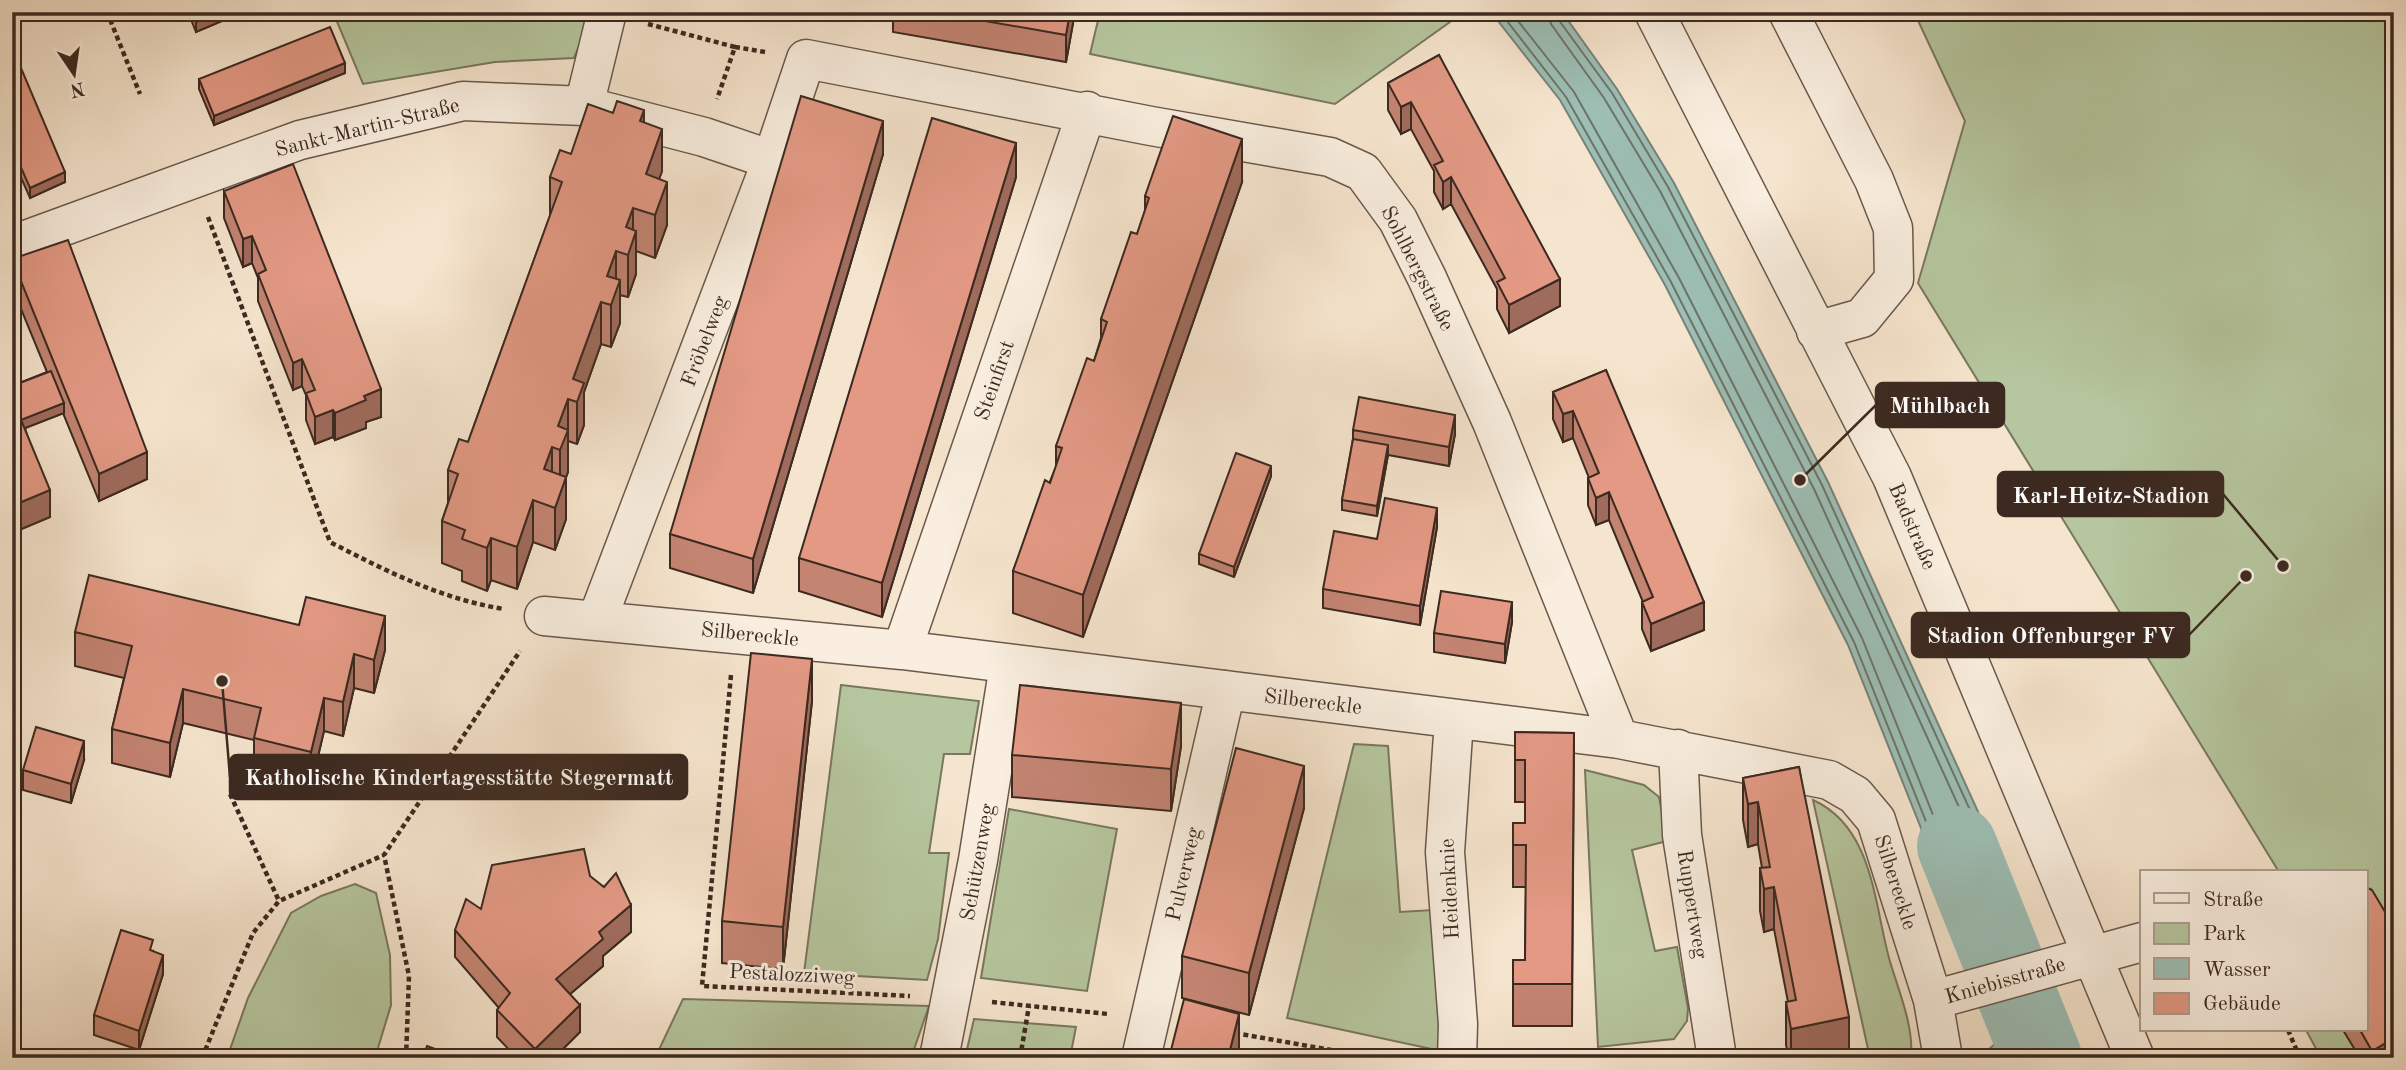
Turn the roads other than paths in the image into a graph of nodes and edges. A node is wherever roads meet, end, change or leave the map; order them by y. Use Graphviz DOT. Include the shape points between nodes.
graph roads {
  1 [pos="1654,12"];
  2 [pos="1788,12"];
  3 [pos="607,13"];
  4 [pos="806,59"];
  5 [pos="584,106"];
  6 [pos="1087,111"];
  7 [pos="772,160"];
  8 [pos="12,245"];
  9 [pos="1816,331"];
  10 [pos="544,616"];
  11 [pos="597,621"];
  12 [pos="902,650"];
  13 [pos="1009,665"];
  14 [pos="1226,690"];
  15 [pos="1454,720"];
  16 [pos="1619,739"];
  17 [pos="1678,749"];
  18 [pos="2140,943"];
  19 [pos="2093,955"];
  20 [pos="1948,995"];
  21 [pos="940,1058"];
  22 [pos="1141,1058"];
  23 [pos="1457,1058"];
  24 [pos="1717,1058"];
  25 [pos="1943,1058"];
  26 [pos="2135,1058"];
  1 -- 9 [label="street, Badstraße"];
  2 -- 9 [label="street" via="1874,180 1893,228 1895,279 1862,318"];
  3 -- 5 [label="street"];
  4 -- 6 [label="street, Sohlbergstraße"];
  4 -- 7 [label="street, Fröbelweg"];
  5 -- 7 [label="street, Sankt-Martin-Straße"];
  5 -- 8 [label="street, Sankt-Martin-Straße" via="463,102 300,140"];
  6 -- 12 [label="street, Steinfirst"];
  6 -- 16 [label="street, Sohlbergstraße" via="1330,157 1363,173 1398,220 1492,422"];
  7 -- 11 [label="street, Fröbelweg"];
  9 -- 19 [label="street, Badstraße" via="1892,477"];
  10 -- 11 [label="street, Silbereckle"];
  11 -- 12 [label="street, Silbereckle"];
  12 -- 13 [label="street, Silbereckle"];
  13 -- 14 [label="street, Silbereckle"];
  13 -- 21 [label="street, Schützenweg"];
  14 -- 15 [label="street, Silbereckle"];
  14 -- 22 [label="street, Pulverweg"];
  15 -- 16 [label="street, Silbereckle"];
  15 -- 23 [label="street, Heidenknie" via="1445,852"];
  16 -- 17 [label="street, Silbereckle"];
  17 -- 20 [label="street, Silbereckle" via="1829,780 1855,795 1876,820"];
  17 -- 24 [label="street, Ruppertweg" via="1682,835"];
  18 -- 19 [label="street, Kniebisstraße"];
  19 -- 20 [label="street, Kniebisstraße"];
  19 -- 26 [label="street, Badstraße"];
  20 -- 25 [label="street, Kniebisstraße"];
}
